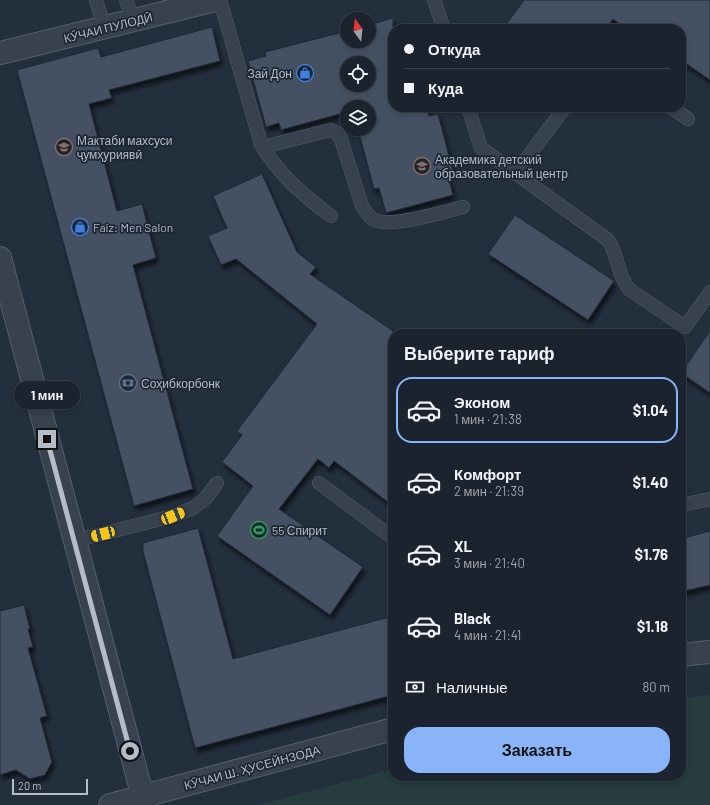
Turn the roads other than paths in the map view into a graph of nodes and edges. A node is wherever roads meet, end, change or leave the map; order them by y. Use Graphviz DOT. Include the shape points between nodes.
graph roads {
  1 [pos="96,0"];
  2 [pos="126,0"];
  3 [pos="215,0"];
  4 [pos="220,0"];
  5 [pos="434,0"];
  6 [pos="133,20"];
  7 [pos="442,24"];
  8 [pos="104,27"];
  9 [pos="0,54"];
  10 [pos="470,112"];
  11 [pos="561,112"];
  12 [pos="678,112"];
  13 [pos="688,119"];
  14 [pos="263,147"];
  15 [pos="515,174"];
  16 [pos="463,207"];
  17 [pos="331,216"];
  18 [pos="0,258"];
  19 [pos="710,292"];
  20 [pos="4,294"];
  21 [pos="217,483"];
  22 [pos="319,483"];
  23 [pos="710,499"];
  24 [pos="686,504"];
  25 [pos="388,534"];
  26 [pos="74,541"];
  27 [pos="710,652"];
  28 [pos="686,654"];
  29 [pos="388,730"];
  30 [pos="144,801"];
  31 [pos="110,805"];
  1 -- 8 [label="lane"];
  2 -- 6 [label="lane"];
  3 -- 6 [label="street, КӮЧАИ ПУЛОДӢ"];
  4 -- 14 [label="lane"];
  5 -- 7 [label="lane"];
  6 -- 8 [label="street, КӮЧАИ ПУЛОДӢ"];
  8 -- 9 [label="street, КӮЧАИ ПУЛОДӢ"];
  10 -- 15 [label="lane" via="481,148"];
  11 -- 15 [label="lane"];
  12 -- 13 [label="lane"];
  14 -- 16 [label="lane" via="331,130 337,133 362,206 374,220 397,222"];
  14 -- 17 [label="lane" via="295,187"];
  15 -- 19 [label="lane" via="608,240 613,248 620,274 630,290 685,327"];
  18 -- 20 [label="street"];
  20 -- 26 [label="street"];
  21 -- 26 [label="lane" via="206,498 193,508 173,516"];
  22 -- 25 [label="lane"];
  23 -- 24 [label="lane"];
  26 -- 30 [label="street"];
  27 -- 28 [label="street"];
  29 -- 30 [label="street, КӮЧАИ Ш. ҲУСЕЙНЗОДА"];
  30 -- 31 [label="street, КӮЧАИ Ш. ҲУСЕЙНЗОДА"];
}
